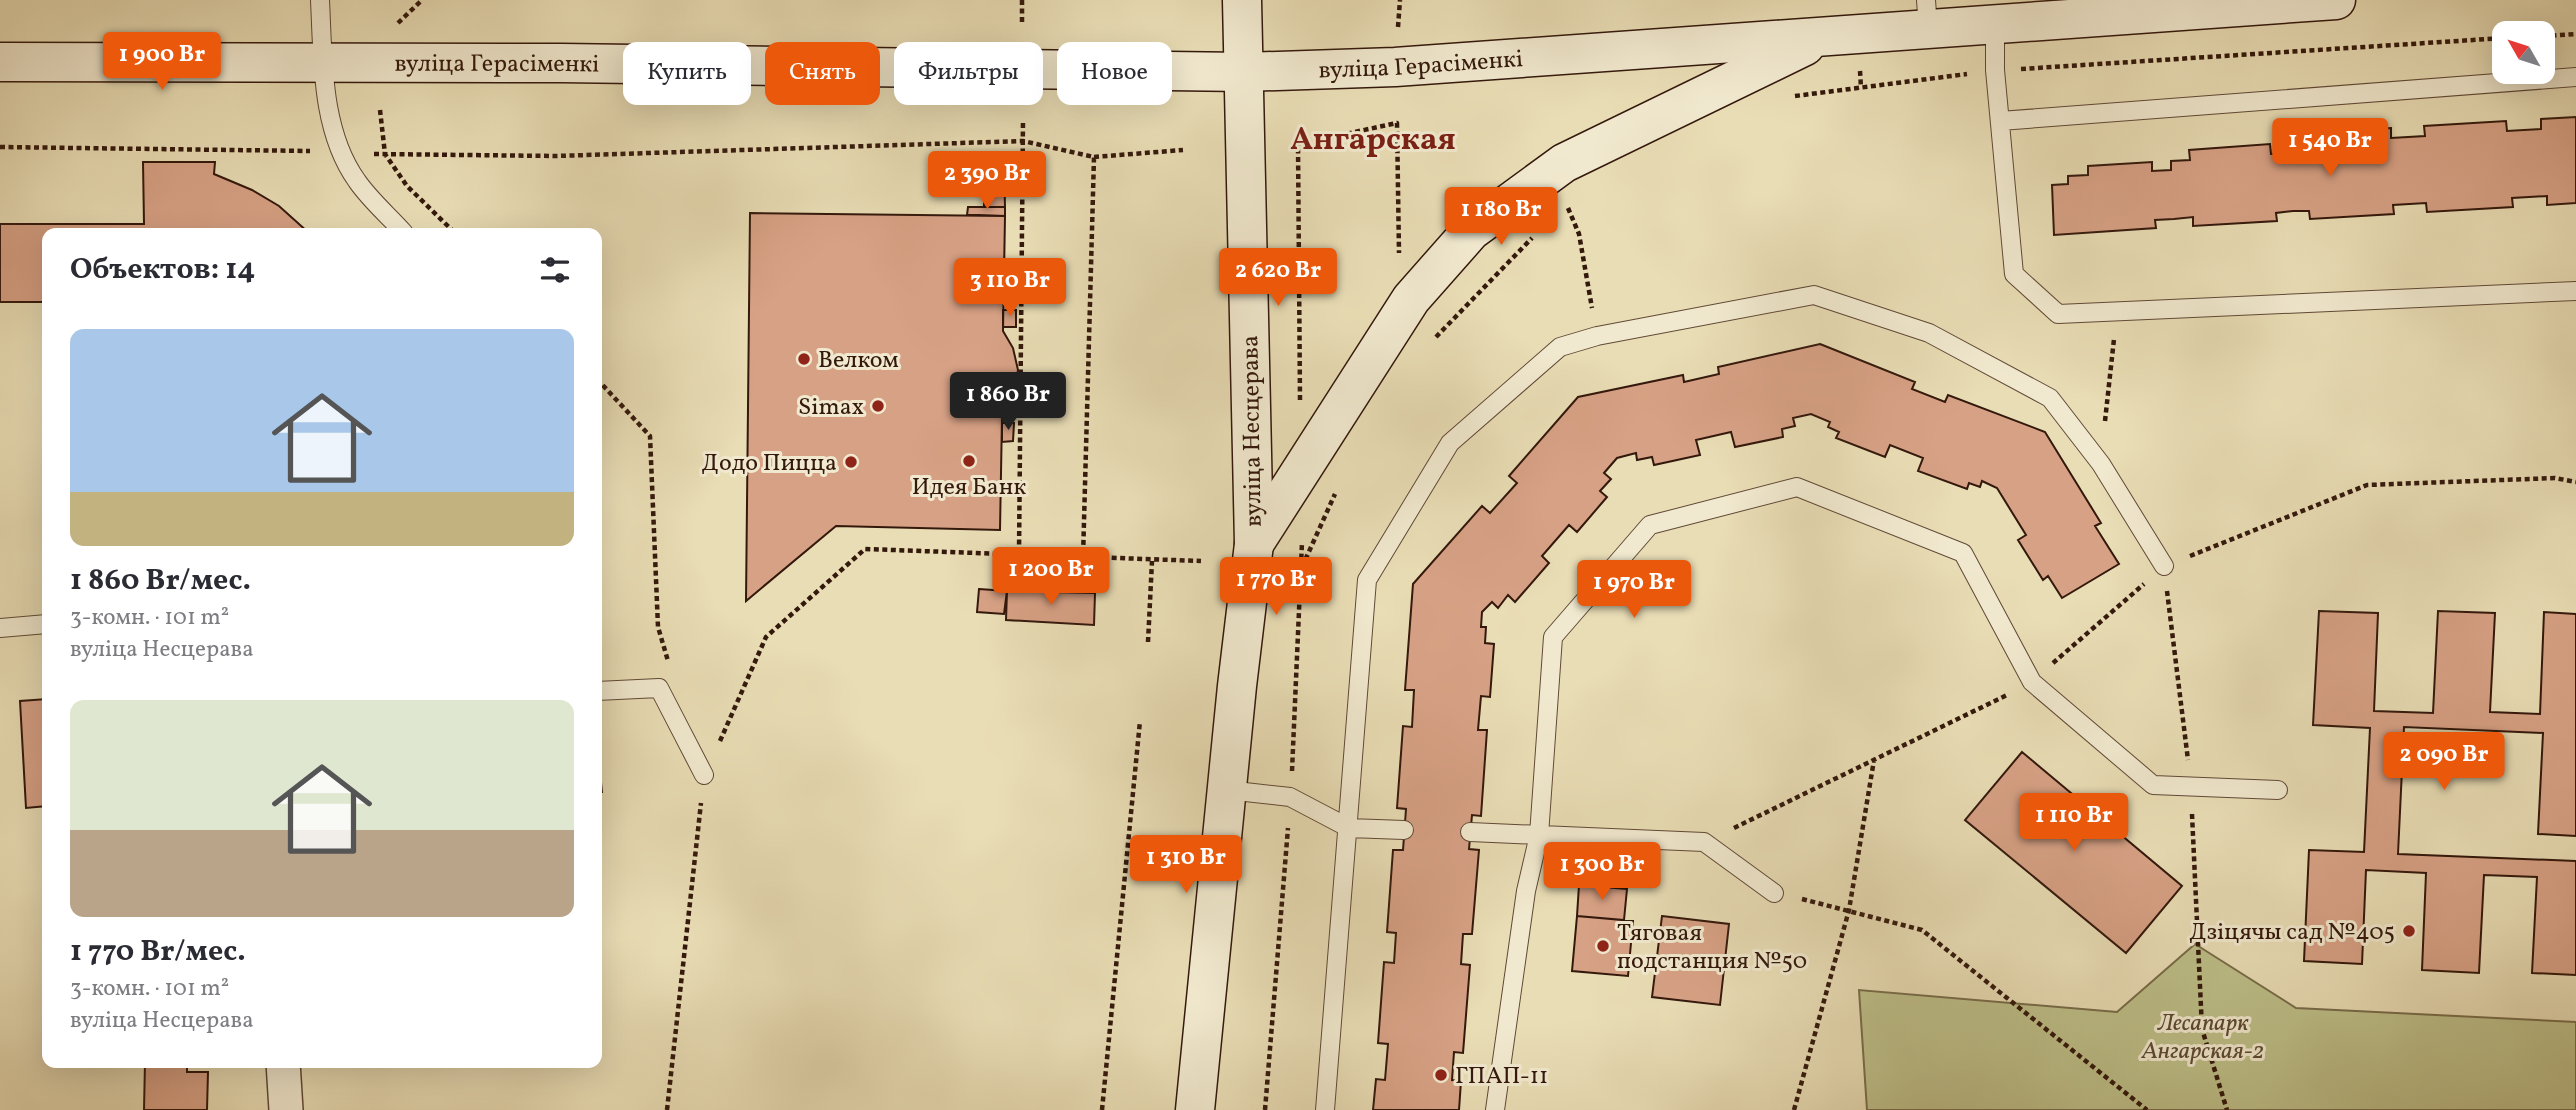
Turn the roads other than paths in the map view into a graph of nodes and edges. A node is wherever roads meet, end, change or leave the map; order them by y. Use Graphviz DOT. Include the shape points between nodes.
graph roads {
  1 [pos="320,0"];
  2 [pos="1242,0"];
  3 [pos="2336,0"];
  4 [pos="1927,14"];
  5 [pos="1995,23"];
  6 [pos="1825,37"];
  7 [pos="0,62"];
  8 [pos="324,63"];
  9 [pos="1245,72"];
  10 [pos="2576,77"];
  11 [pos="2000,121"];
  12 [pos="399,228"];
  13 [pos="2576,291"];
  14 [pos="1254,544"];
  15 [pos="2164,566"];
  16 [pos="42,624"];
  17 [pos="0,628"];
  18 [pos="602,691"];
  19 [pos="705,775"];
  20 [pos="1227,790"];
  21 [pos="2278,790"];
  22 [pos="1349,828"];
  23 [pos="1404,830"];
  24 [pos="1470,832"];
  25 [pos="1539,835"];
  26 [pos="1774,893"];
  27 [pos="283,1068"];
  28 [pos="286,1110"];
  29 [pos="1195,1110"];
  30 [pos="1325,1110"];
  31 [pos="1495,1110"];
  1 -- 8 [label="lane"];
  2 -- 9 [label="street, вуліца Несцерава"];
  3 -- 5 [label="street, вуліца Герасіменкі"];
  4 -- 5 [label="street, вуліца Герасіменкі"];
  4 -- 6 [label="street, вуліца Герасіменкі"];
  5 -- 11 [label="lane"];
  6 -- 9 [label="street, вуліца Герасіменкі" via="1395,67"];
  6 -- 14 [label="street" via="1564,163 1471,231 1411,299"];
  7 -- 8 [label="street, вуліца Герасіменкі"];
  8 -- 9 [label="street, вуліца Герасіменкі"];
  8 -- 12 [label="lane" via="340,152 358,182"];
  9 -- 14 [label="street, вуліца Несцерава"];
  10 -- 11 [label="lane"];
  11 -- 13 [label="lane" via="2014,274 2058,314"];
  14 -- 20 [label="street, вуліца Несцерава"];
  15 -- 22 [label="lane" via="2101,464 2050,398 1929,333 1814,295 1560,347 1450,443 1367,580"];
  16 -- 17 [label="lane"];
  18 -- 19 [label="lane" via="659,688"];
  20 -- 22 [label="lane" via="1290,797"];
  20 -- 29 [label="street, вуліца Несцерава"];
  21 -- 25 [label="lane" via="2153,785 2032,682 1963,553 1797,487 1650,525 1553,637"];
  22 -- 23 [label="lane"];
  22 -- 30 [label="lane"];
  24 -- 25 [label="lane"];
  25 -- 26 [label="lane" via="1704,842"];
  25 -- 31 [label="lane" via="1525,891"];
  27 -- 28 [label="street"];
}
